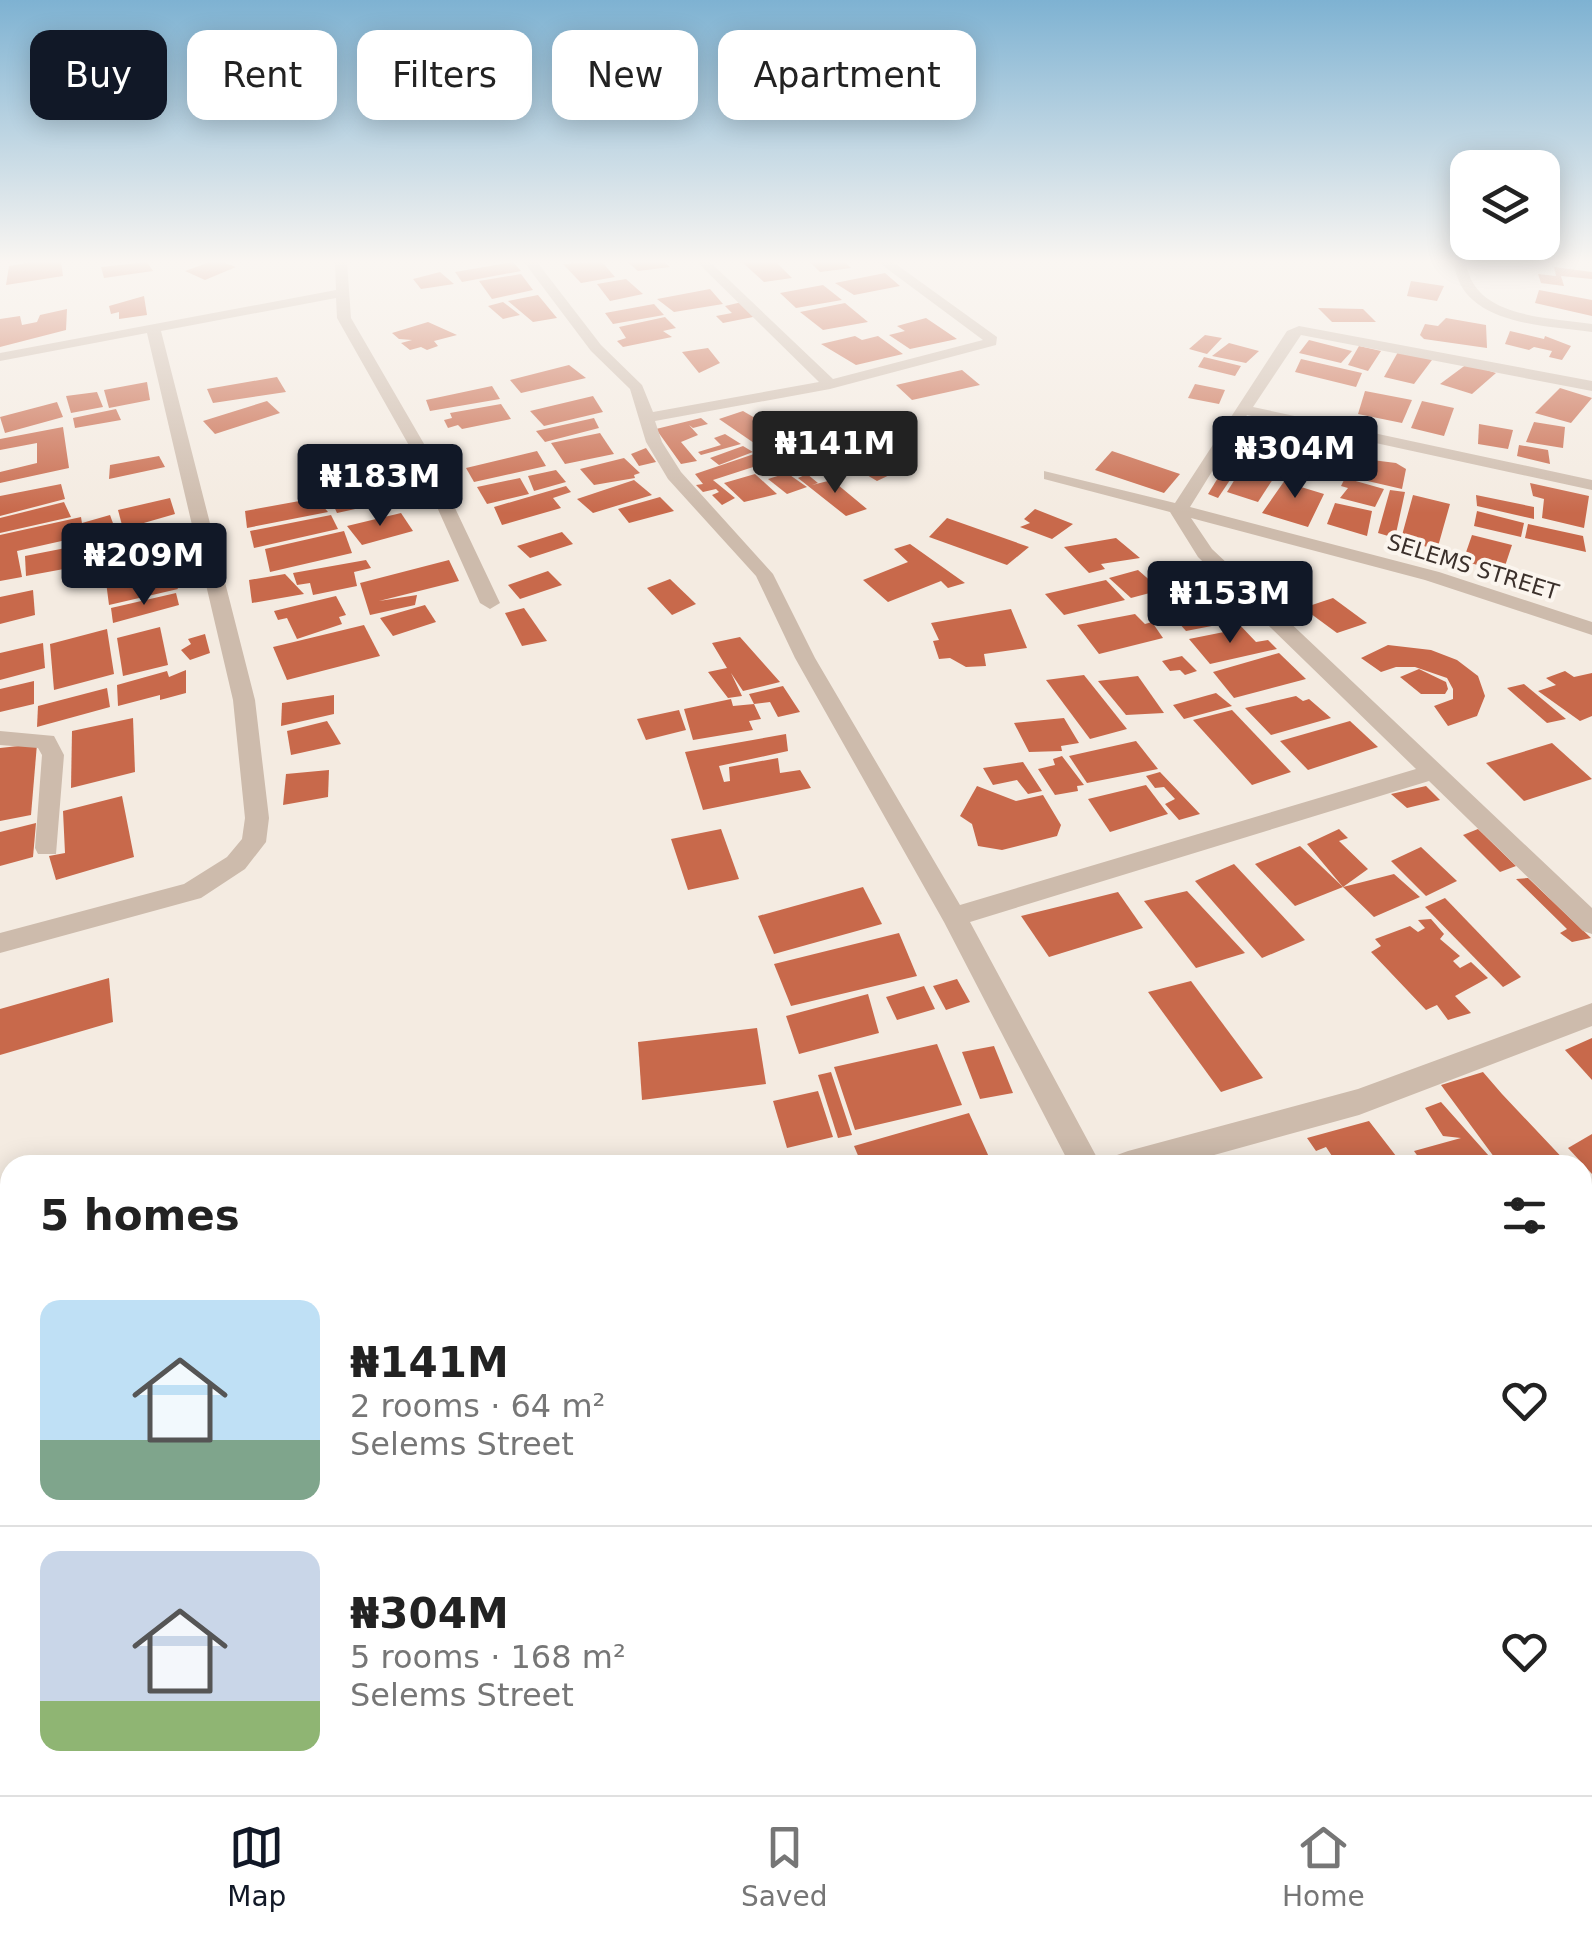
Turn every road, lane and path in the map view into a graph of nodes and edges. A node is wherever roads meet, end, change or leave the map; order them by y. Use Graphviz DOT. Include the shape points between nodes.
graph roads {
  1 [pos="54,346"];
  2 [pos="158,346"];
  3 [pos="360,346"];
  4 [pos="597,346"];
  5 [pos="790,346"];
  6 [pos="977,346"];
  7 [pos="1285,346"];
  8 [pos="1381,346"];
  9 [pos="0,356"];
  10 [pos="830,384"];
  11 [pos="1592,386"];
  12 [pos="1244,410"];
  13 [pos="648,418"];
  14 [pos="1050,475"];
  15 [pos="1592,485"];
  16 [pos="1178,511"];
  17 [pos="490,603"];
  18 [pos="1592,629"];
  19 [pos="0,738"];
  20 [pos="1431,772"];
  21 [pos="47,848"];
  22 [pos="954,917"];
  23 [pos="1592,924"];
  24 [pos="0,942"];
  25 [pos="1592,1014"];
  26 [pos="1081,1155"];
  27 [pos="1164,1155"];
  1 -- 9 [label="street"];
  2 -- 24 [label="street" via="244,700 254,842 236,863 192,891"];
  3 -- 17 [label="street" via="419,449"];
  4 -- 13 [label="street" via="637,388"];
  5 -- 10 [label="street"];
  6 -- 10 [label="street"];
  7 -- 12 [label="street"];
  8 -- 11 [label="street"];
  10 -- 13 [label="street"];
  12 -- 15 [label="street"];
  12 -- 16 [label="street"];
  13 -- 22 [label="street" via="674,475 772,588 805,658"];
  14 -- 16 [label="street, SELEMS STREET"];
  16 -- 18 [label="street, SELEMS STREET" via="1432,576"];
  16 -- 20 [label="street" via="1205,553"];
  19 -- 21 [label="street" via="46,740 53,754"];
  20 -- 22 [label="street"];
  20 -- 23 [label="street"];
  22 -- 26 [label="street"];
  25 -- 27 [label="street" via="1375,1096"];
}
